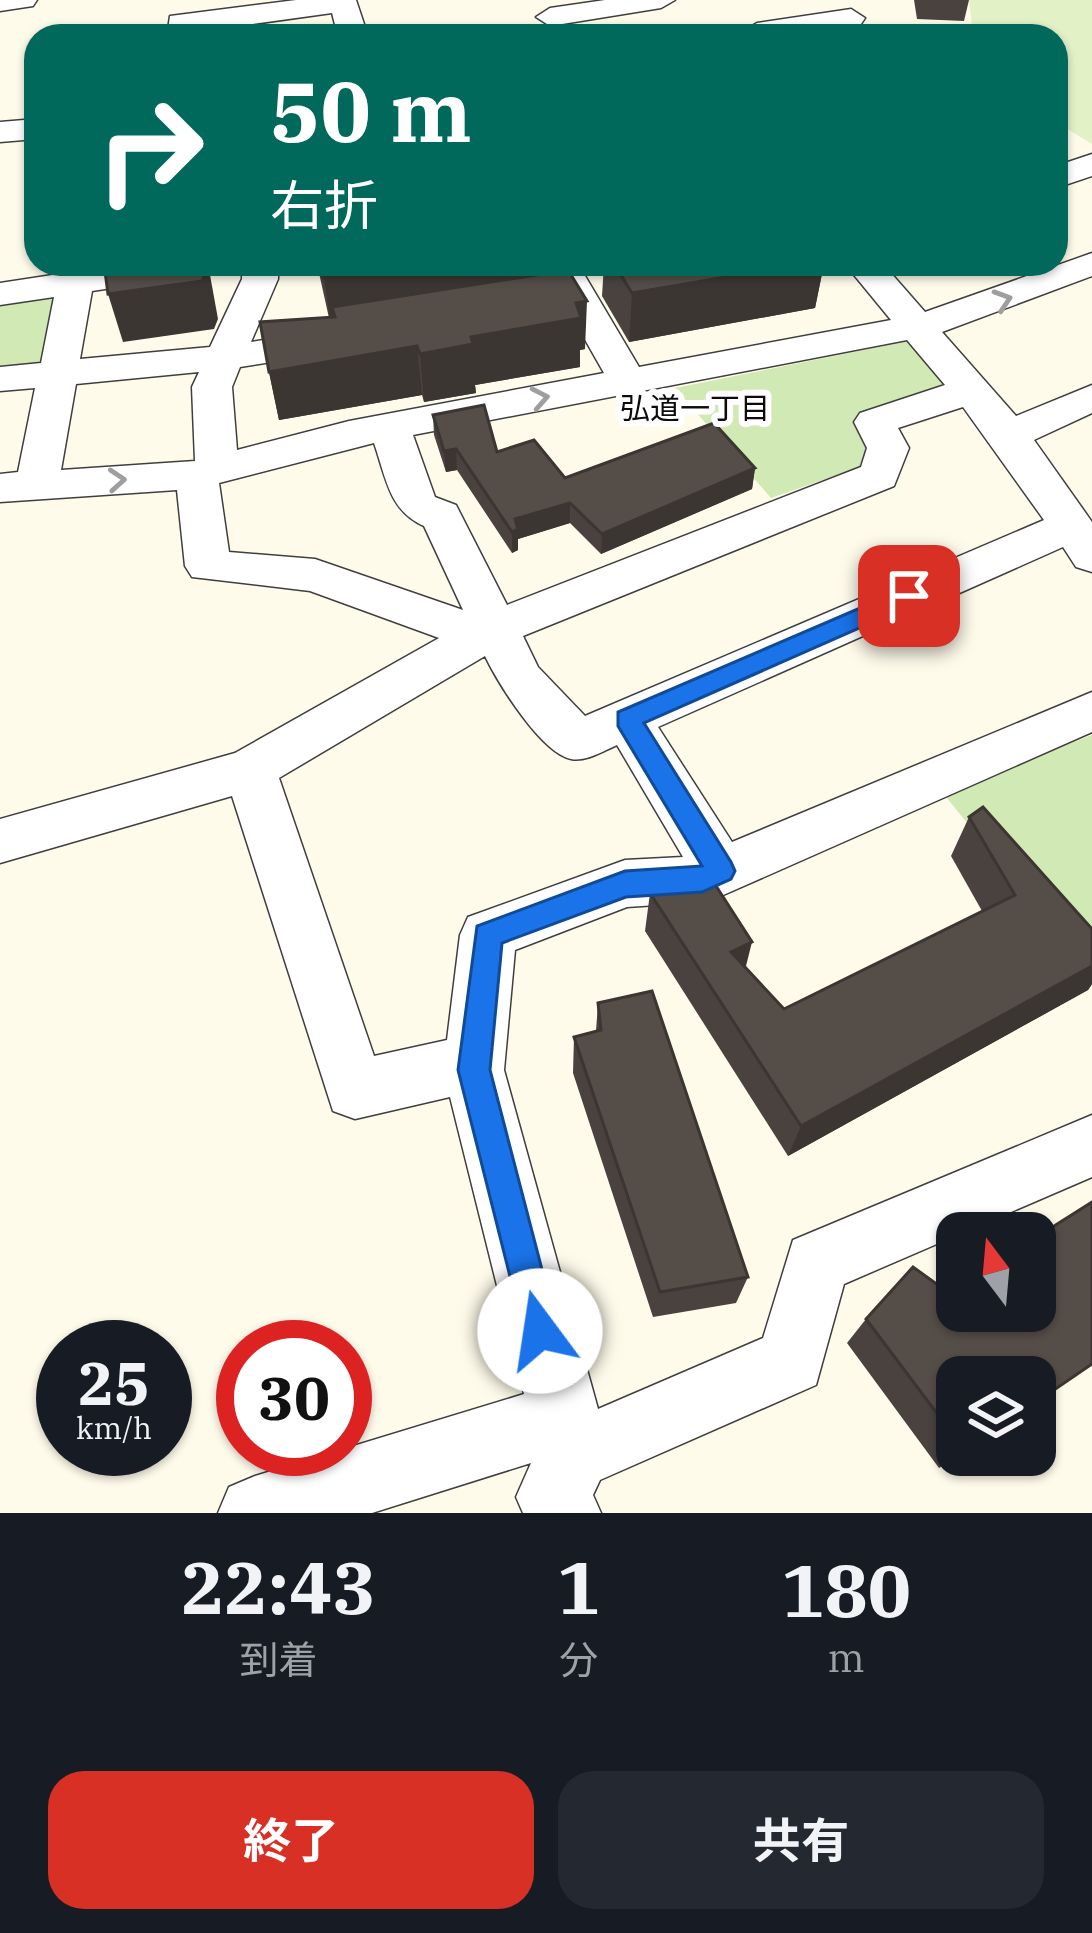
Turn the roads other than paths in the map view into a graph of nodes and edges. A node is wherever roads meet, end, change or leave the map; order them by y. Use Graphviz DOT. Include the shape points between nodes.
graph roads {
  1 [pos="23,0"];
  2 [pos="661,0"];
  3 [pos="0,2"];
  4 [pos="325,3"];
  5 [pos="851,18"];
  6 [pos="180,24"];
  7 [pos="350,24"];
  8 [pos="561,24"];
  9 [pos="811,24"];
  10 [pos="71,276"];
  11 [pos="79,276"];
  12 [pos="260,276"];
  13 [pos="874,276"];
  14 [pos="1066,276"];
  15 [pos="570,281"];
  16 [pos="0,294"];
  17 [pos="537,311"];
  18 [pos="922,326"];
  19 [pos="372,335"];
  20 [pos="224,358"];
  21 [pos="62,374"];
  22 [pos="0,379"];
  23 [pos="628,381"];
  24 [pos="973,390"];
  25 [pos="1092,398"];
  26 [pos="389,427"];
  27 [pos="1009,435"];
  28 [pos="207,472"];
  29 [pos="19,487"];
  30 [pos="1081,541"];
  31 [pos="489,631"];
  32 [pos="1092,711"];
  33 [pos="627,719"];
  34 [pos="250,770"];
  35 [pos="0,841"];
  36 [pos="721,871"];
  37 [pos="474,1070"];
  38 [pos="1092,1146"];
  39 [pos="567,1462"];
  40 [pos="255,1513"];
  1 -- 3 [label="street"];
  2 -- 8 [label="street" via="536,11"];
  4 -- 6 [label="street"];
  4 -- 7 [label="street" via="344,3"];
  5 -- 9 [label="street"];
  10 -- 16 [label="street"];
  11 -- 21 [label="street"];
  12 -- 20 [label="street"];
  13 -- 18 [label="street"];
  18 -- 14 [label="street, one-way"];
  15 -- 17 [label="street"];
  15 -- 23 [label="street"];
  18 -- 23 [label="street"];
  18 -- 24 [label="street"];
  19 -- 20 [label="street"];
  20 -- 21 [label="street"];
  20 -- 28 [label="street" via="212,387"];
  21 -- 22 [label="street"];
  21 -- 29 [label="street"];
  26 -- 23 [label="street, one-way"];
  24 -- 27 [label="street"];
  24 -- 31 [label="street" via="874,422 888,448 880,476"];
  25 -- 27 [label="street"];
  26 -- 28 [label="street"];
  26 -- 31 [label="street" via="417,506 441,516"];
  27 -- 30 [label="street"];
  29 -- 28 [label="street, one-way"];
  28 -- 31 [label="street" via="208,566 315,575 415,614"];
  30 -- 33 [label="street"];
  31 -- 33 [label="street" via="577,741"];
  31 -- 34 [label="street"];
  32 -- 36 [label="street"];
  33 -- 36 [label="street"];
  34 -- 35 [label="street"];
  34 -- 37 [label="street" via="355,1090 444,1068"];
  36 -- 37 [label="street" via="625,884 488,935"];
  37 -- 39 [label="street"];
  38 -- 39 [label="street" via="816,1262 792,1361"];
  39 -- 40 [label="street"];
}
